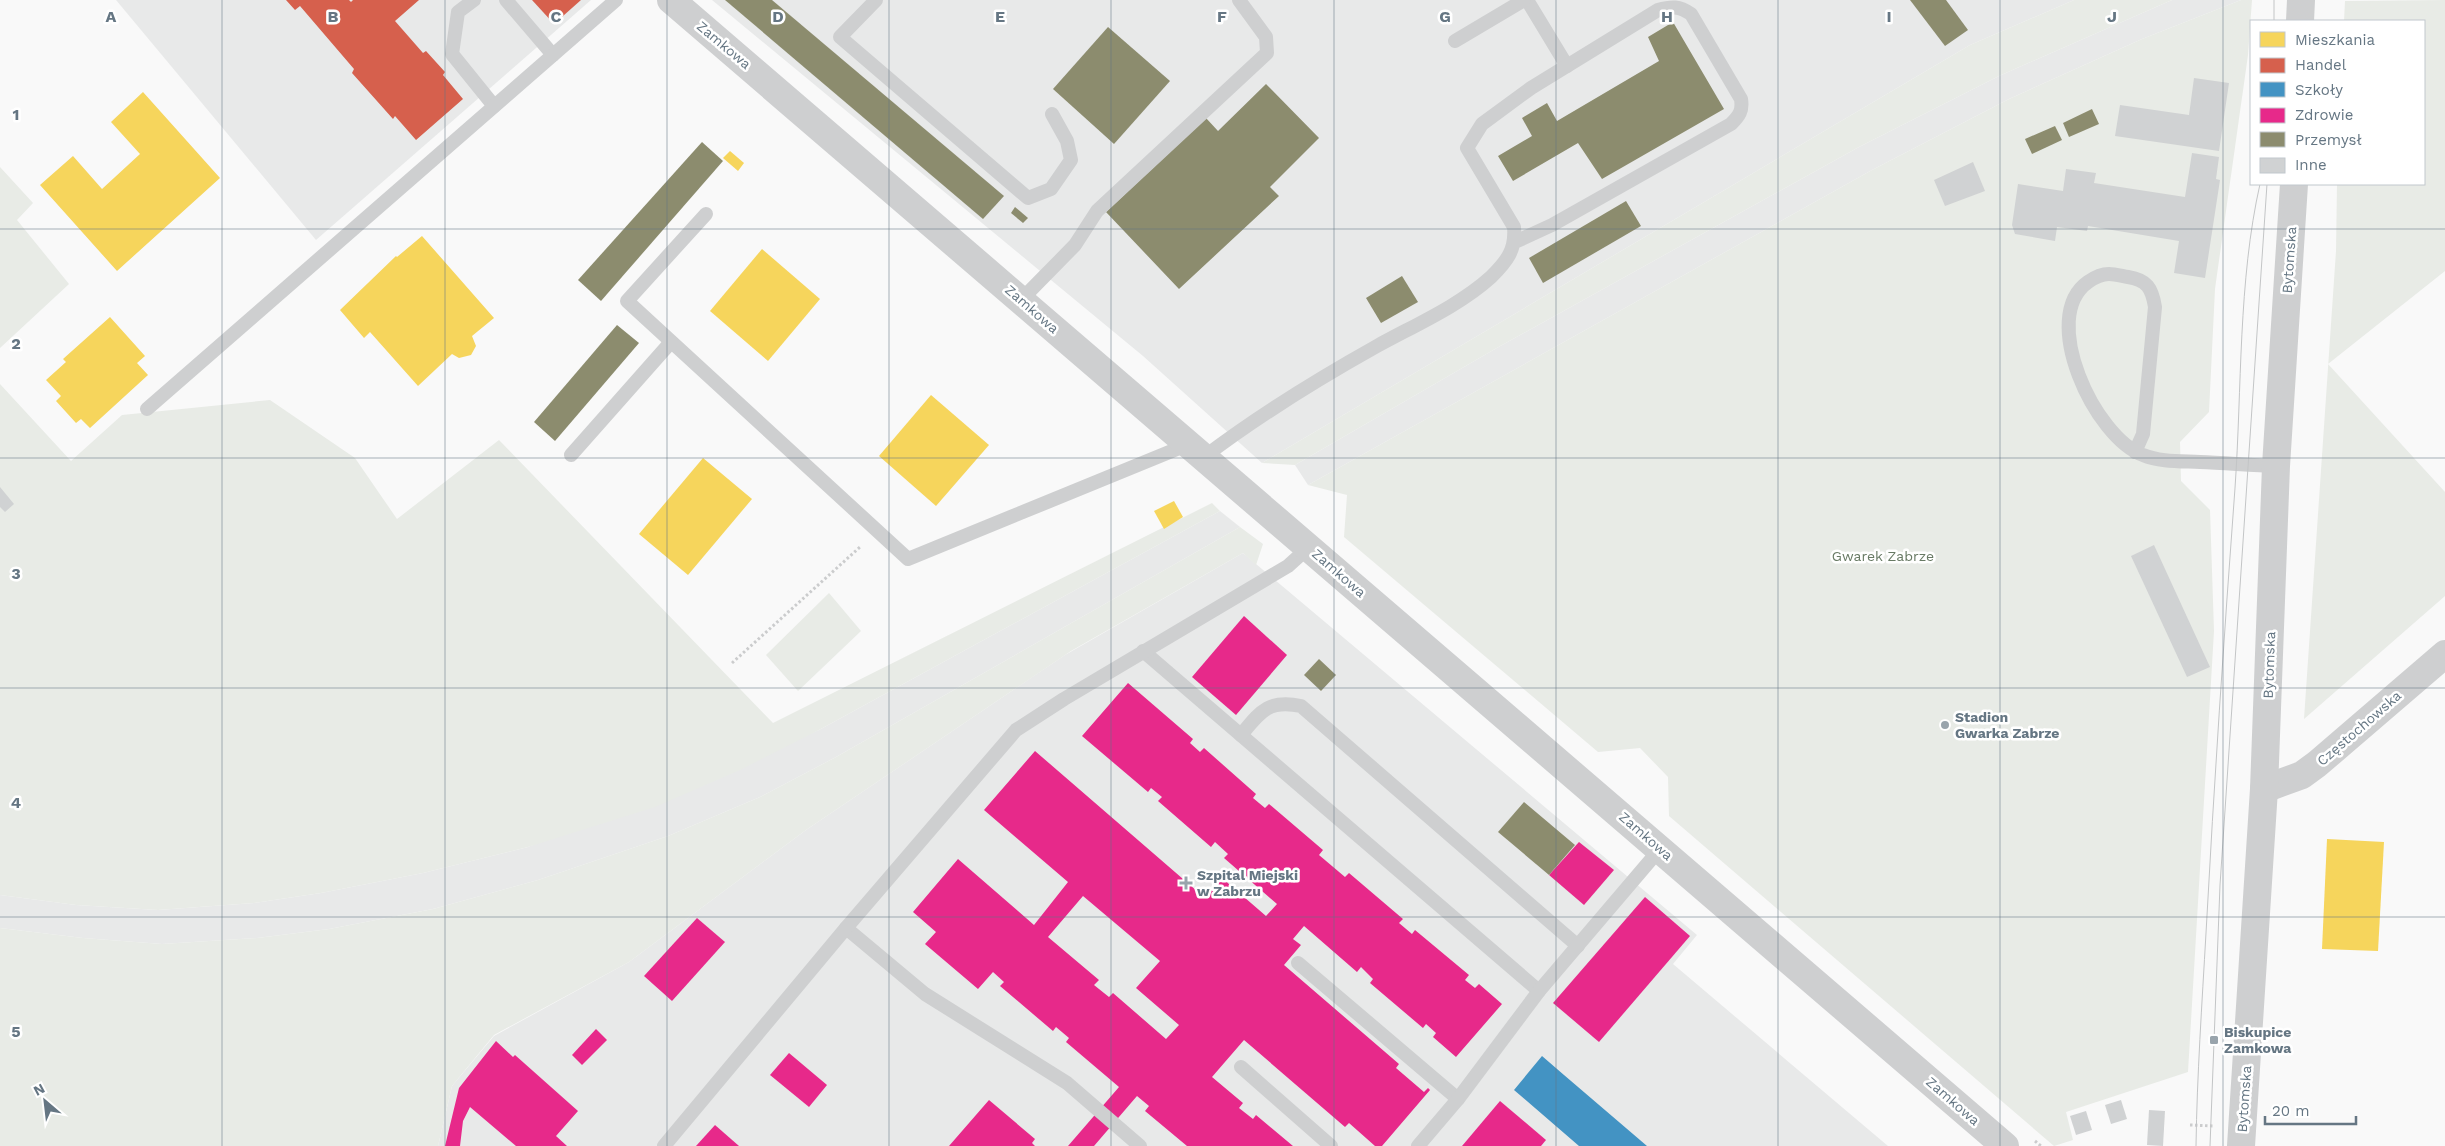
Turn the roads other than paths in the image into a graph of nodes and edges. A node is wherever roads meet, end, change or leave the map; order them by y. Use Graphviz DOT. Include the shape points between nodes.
graph roads {
  1 [pos="474,0"];
  2 [pos="506,0"];
  3 [pos="616,0"];
  4 [pos="671,0"];
  5 [pos="876,0"];
  6 [pos="1239,0"];
  7 [pos="1526,0"];
  8 [pos="1455,41"];
  9 [pos="553,55"];
  10 [pos="1567,66"];
  11 [pos="494,106"];
  12 [pos="1052,114"];
  13 [pos="2294,185"];
  14 [pos="706,214"];
  15 [pos="1515,242"];
  16 [pos="1021,300"];
  17 [pos="671,342"];
  18 [pos="147,409"];
  19 [pos="1197,451"];
  20 [pos="2135,452"];
  21 [pos="572,455"];
  22 [pos="2276,466"];
  23 [pos="1309,547"];
  24 [pos="1143,651"];
  25 [pos="2445,654"];
  26 [pos="1241,735"];
  27 [pos="2264,790"];
  28 [pos="1660,849"];
  29 [pos="846,928"];
  30 [pos="1578,946"];
  31 [pos="1298,963"];
  32 [pos="1539,991"];
  33 [pos="1241,1067"];
  34 [pos="1458,1099"];
  35 [pos="664,1146"];
  36 [pos="1140,1146"];
  37 [pos="1331,1146"];
  38 [pos="1418,1146"];
  39 [pos="2006,1146"];
  40 [pos="2241,1146"];
  1 -- 11 [label="lane" via="458,12 452,54"];
  2 -- 9 [label="lane"];
  3 -- 9 [label="lane"];
  4 -- 16 [label="street, Zamkowa"];
  5 -- 12 [label="lane" via="840,37 1028,198 1051,189 1071,160 1067,141"];
  6 -- 16 [label="lane" via="1266,37 1266,54 1097,211 1075,245"];
  7 -- 8 [label="lane"];
  7 -- 10 [label="lane"];
  9 -- 11 [label="lane"];
  10 -- 15 [label="lane" via="1482,124 1467,148 1514,228"];
  10 -- 15 [label="lane" via="1658,10 1671,6 1682,8 1691,14 1741,99 1742,108 1731,124 1552,225"];
  11 -- 18 [label="lane"];
  13 -- 22 [label="street, Bytomska"];
  14 -- 17 [label="lane" via="627,301"];
  15 -- 19 [label="lane" via="1508,257 1478,288 1232,436"];
  16 -- 19 [label="street, Zamkowa"];
  17 -- 19 [label="lane" via="908,559"];
  17 -- 21 [label="lane"];
  19 -- 23 [label="street, Zamkowa"];
  20 -- 20 [label="lane" via="2095,409 2072,355 2069,325 2074,298 2083,285 2096,276 2109,274 2139,278 2152,292 2155,307 2143,434"];
  20 -- 22 [label="lane" via="2156,459"];
  22 -- 27 [label="street, Bytomska"];
  23 -- 24 [label="lane" via="1288,566"];
  23 -- 28 [label="street, Zamkowa"];
  24 -- 26 [label="lane"];
  24 -- 29 [label="lane" via="1016,730"];
  25 -- 27 [label="street, Częstochowska" via="2317,764 2302,775"];
  26 -- 30 [label="lane" via="1270,706 1283,702 1300,706"];
  26 -- 32 [label="lane"];
  27 -- 40 [label="street, Bytomska"];
  28 -- 30 [label="lane"];
  28 -- 39 [label="street, Zamkowa"];
  29 -- 35 [label="lane"];
  29 -- 36 [label="lane" via="925,994 1067,1083"];
  30 -- 32 [label="lane"];
  31 -- 34 [label="lane"];
  32 -- 34 [label="lane"];
  33 -- 37 [label="lane"];
  34 -- 38 [label="lane"];
}
